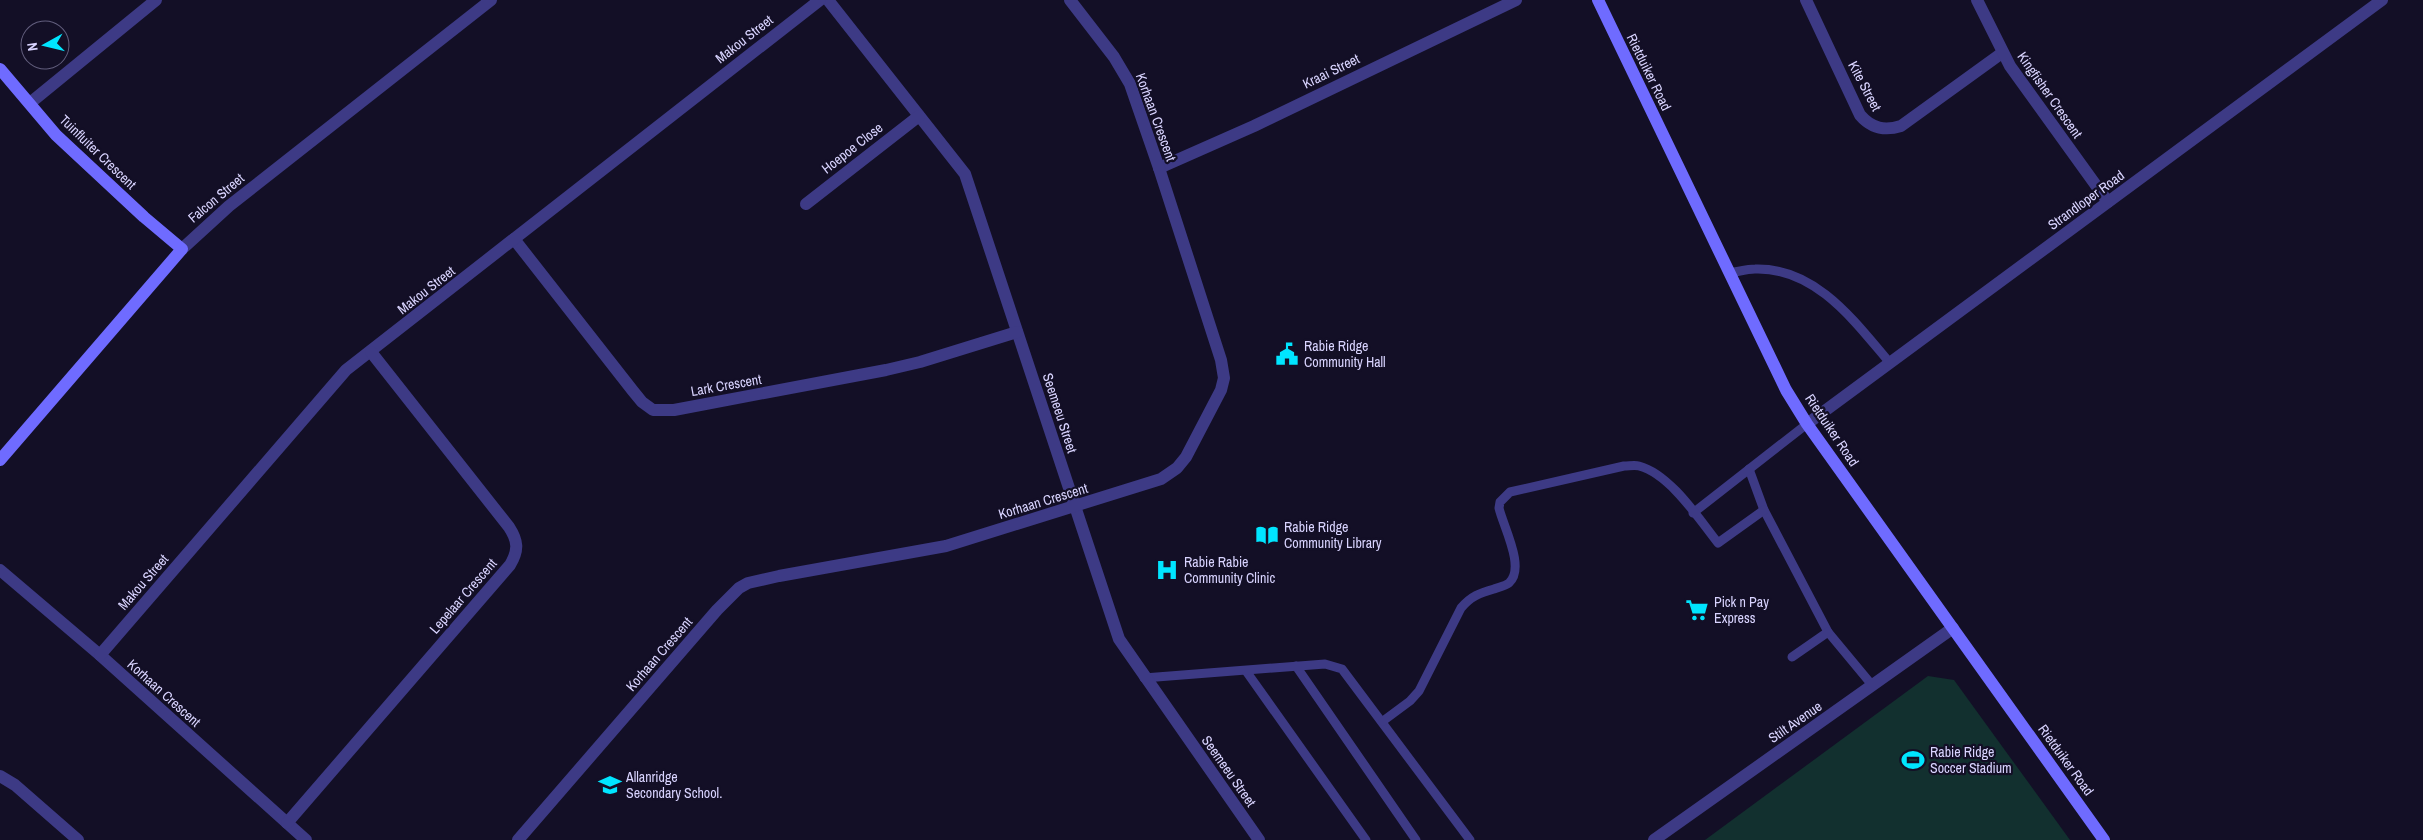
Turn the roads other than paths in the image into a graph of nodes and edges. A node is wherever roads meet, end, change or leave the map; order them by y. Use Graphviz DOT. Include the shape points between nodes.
graph roads {
  1 [pos="156,0"];
  2 [pos="490,0"];
  3 [pos="820,0"];
  4 [pos="828,0"];
  5 [pos="1070,0"];
  6 [pos="1516,0"];
  7 [pos="1598,0"];
  8 [pos="1806,0"];
  9 [pos="1977,0"];
  10 [pos="2382,0"];
  11 [pos="2002,53"];
  12 [pos="0,69"];
  13 [pos="30,103"];
  14 [pos="919,116"];
  15 [pos="1159,168"];
  16 [pos="2108,202"];
  17 [pos="806,204"];
  18 [pos="514,239"];
  19 [pos="182,249"];
  20 [pos="1728,273"];
  21 [pos="1017,332"];
  22 [pos="372,352"];
  23 [pos="1890,363"];
  24 [pos="1808,424"];
  25 [pos="0,460"];
  26 [pos="1750,469"];
  27 [pos="1075,507"];
  28 [pos="1764,510"];
  29 [pos="1693,513"];
  30 [pos="0,570"];
  31 [pos="1952,628"];
  32 [pos="1828,632"];
  33 [pos="100,655"];
  34 [pos="1792,657"];
  35 [pos="1296,666"];
  36 [pos="1246,671"];
  37 [pos="1144,678"];
  38 [pos="1872,685"];
  39 [pos="1383,721"];
  40 [pos="0,776"];
  41 [pos="290,831"];
  42 [pos="78,840"];
  43 [pos="306,840"];
  44 [pos="518,840"];
  45 [pos="1259,840"];
  46 [pos="1366,840"];
  47 [pos="1416,840"];
  48 [pos="1470,840"];
  49 [pos="1654,840"];
  50 [pos="2104,840"];
  1 -- 13 [label="street"];
  2 -- 19 [label="street, Falcon Street" via="229,206"];
  3 -- 18 [label="street, Makou Street"];
  4 -- 14 [label="street, Seemeeu Street"];
  5 -- 15 [label="street, Korhaan Crescent" via="1122,68 1138,104"];
  6 -- 15 [label="street, Kraai Street"];
  7 -- 20 [label="street, Rietduiker Road"];
  8 -- 11 [label="street, Kite Street" via="1860,115 1875,127 1901,126"];
  9 -- 11 [label="street, Kingfisher Crescent"];
  10 -- 16 [label="street, Strandloper Road"];
  11 -- 16 [label="street, Kingfisher Crescent"];
  12 -- 13 [label="street, Tuinfluiter Crescent"];
  13 -- 19 [label="street, Tuinfluiter Crescent" via="82,160"];
  14 -- 17 [label="street, Hoepoe Close"];
  14 -- 21 [label="street, Seemeeu Street" via="969,182"];
  15 -- 27 [label="street, Korhaan Crescent" via="1224,378 1186,457 1170,474"];
  16 -- 23 [label="street, Strandloper Road"];
  18 -- 21 [label="street, Lark Crescent" via="633,391 653,410 674,410 877,372"];
  18 -- 22 [label="street, Makou Street"];
  19 -- 25 [label="street, Falcon Street"];
  20 -- 23 [label="lane" via="1756,269 1787,274 1819,288 1852,318"];
  20 -- 24 [label="street, Rietduiker Road" via="1779,378"];
  21 -- 27 [label="street, Seemeeu Street"];
  22 -- 33 [label="street, Makou Street" via="337,379"];
  22 -- 41 [label="street, Lepelaar Crescent" via="509,527 517,550 510,565"];
  23 -- 24 [label="street, Strandloper Road"];
  24 -- 26 [label="lane"];
  24 -- 31 [label="street, Rietduiker Road"];
  26 -- 28 [label="lane"];
  26 -- 29 [label="lane"];
  27 -- 37 [label="street, Seemeeu Street" via="1119,639"];
  27 -- 44 [label="street, Korhaan Crescent" via="946,546 779,576 739,588"];
  28 -- 29 [label="lane" via="1718,544"];
  28 -- 32 [label="lane"];
  29 -- 39 [label="lane" via="1660,477 1638,465 1510,492 1500,502 1499,508 1516,564 1512,579 1503,586 1470,598 1461,608 1415,695"];
  30 -- 33 [label="street, Korhaan Crescent"];
  31 -- 38 [label="street, Stilt Avenue"];
  31 -- 50 [label="street, Rietduiker Road"];
  32 -- 34 [label="lane"];
  32 -- 38 [label="lane"];
  33 -- 41 [label="street, Korhaan Crescent"];
  35 -- 36 [label="lane"];
  35 -- 39 [label="lane" via="1325,664 1342,669"];
  35 -- 47 [label="lane"];
  36 -- 37 [label="lane"];
  36 -- 46 [label="lane"];
  37 -- 45 [label="street, Seemeeu Street"];
  38 -- 49 [label="street, Stilt Avenue"];
  39 -- 48 [label="lane"];
  40 -- 42 [label="street"];
  41 -- 43 [label="street, Korhaan Crescent"];
}
